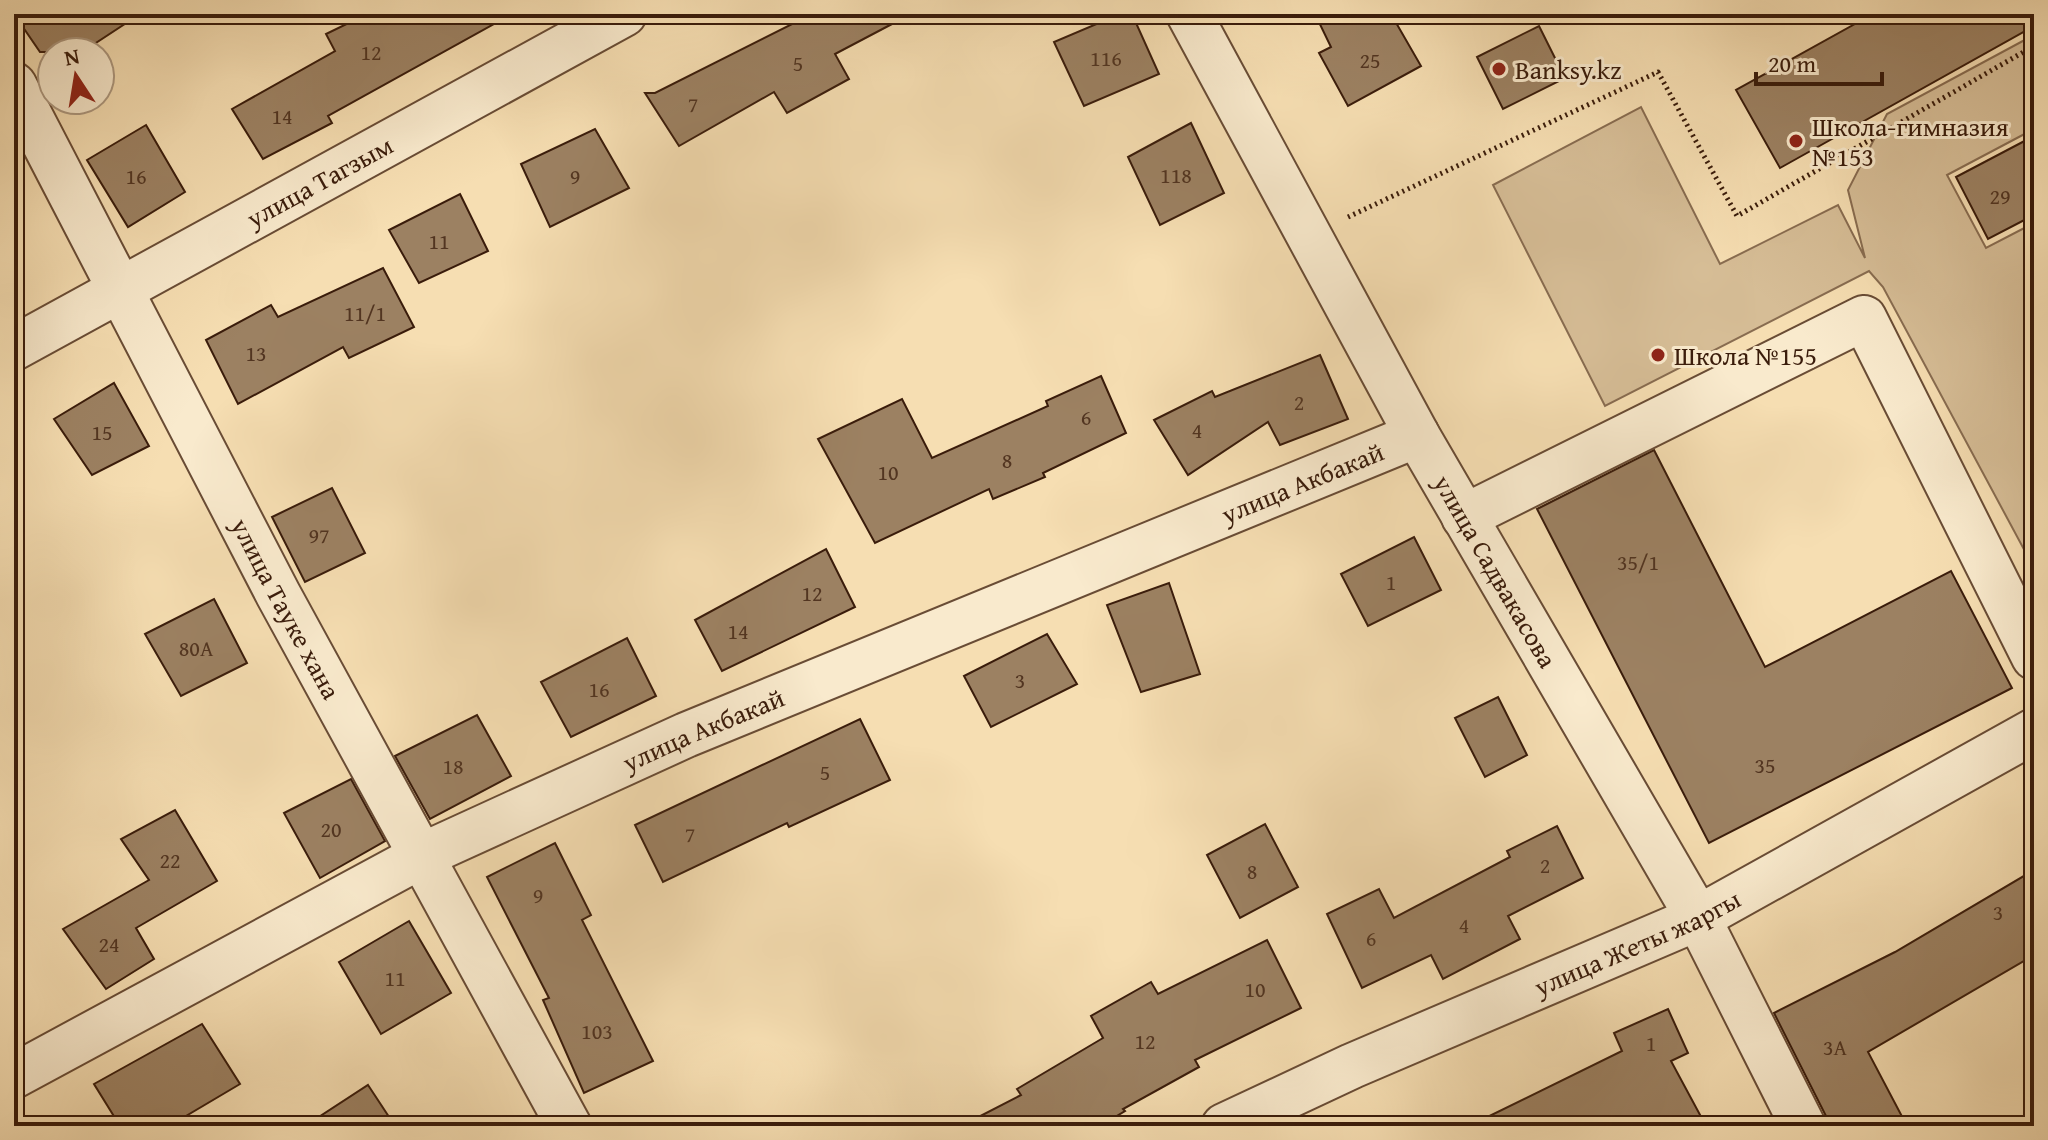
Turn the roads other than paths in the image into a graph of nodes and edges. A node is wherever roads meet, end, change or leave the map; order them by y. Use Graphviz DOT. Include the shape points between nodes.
graph roads {
  1 [pos="624,14"];
  2 [pos="1189,14"];
  3 [pos="14,85"];
  4 [pos="122,288"];
  5 [pos="14,348"];
  6 [pos="1417,435"];
  7 [pos="1464,517"];
  8 [pos="2034,657"];
  9 [pos="2034,731"];
  10 [pos="423,855"];
  11 [pos="1698,918"];
  12 [pos="14,1076"];
  13 [pos="569,1126"];
  14 [pos="1224,1126"];
  15 [pos="1803,1126"];
  1 -- 4 [label="street, улица Тагзым"];
  2 -- 6 [label="street, улица Садвакасова"];
  3 -- 4 [label="street, улица Тауке хана"];
  4 -- 5 [label="street, улица Тагзым"];
  4 -- 10 [label="street, улица Тауке хана" via="278,594"];
  6 -- 7 [label="street, улица Садвакасова"];
  6 -- 10 [label="street, улица Акбакай" via="686,735"];
  7 -- 8 [label="street" via="1864,318"];
  7 -- 11 [label="street, улица Садвакасова"];
  9 -- 11 [label="street, улица Жеты жаргы"];
  10 -- 12 [label="street, улица Акбакай"];
  10 -- 13 [label="street, улица Тауке хана"];
  11 -- 14 [label="street, улица Жеты жаргы"];
  11 -- 15 [label="street, улица Садвакасова"];
}
